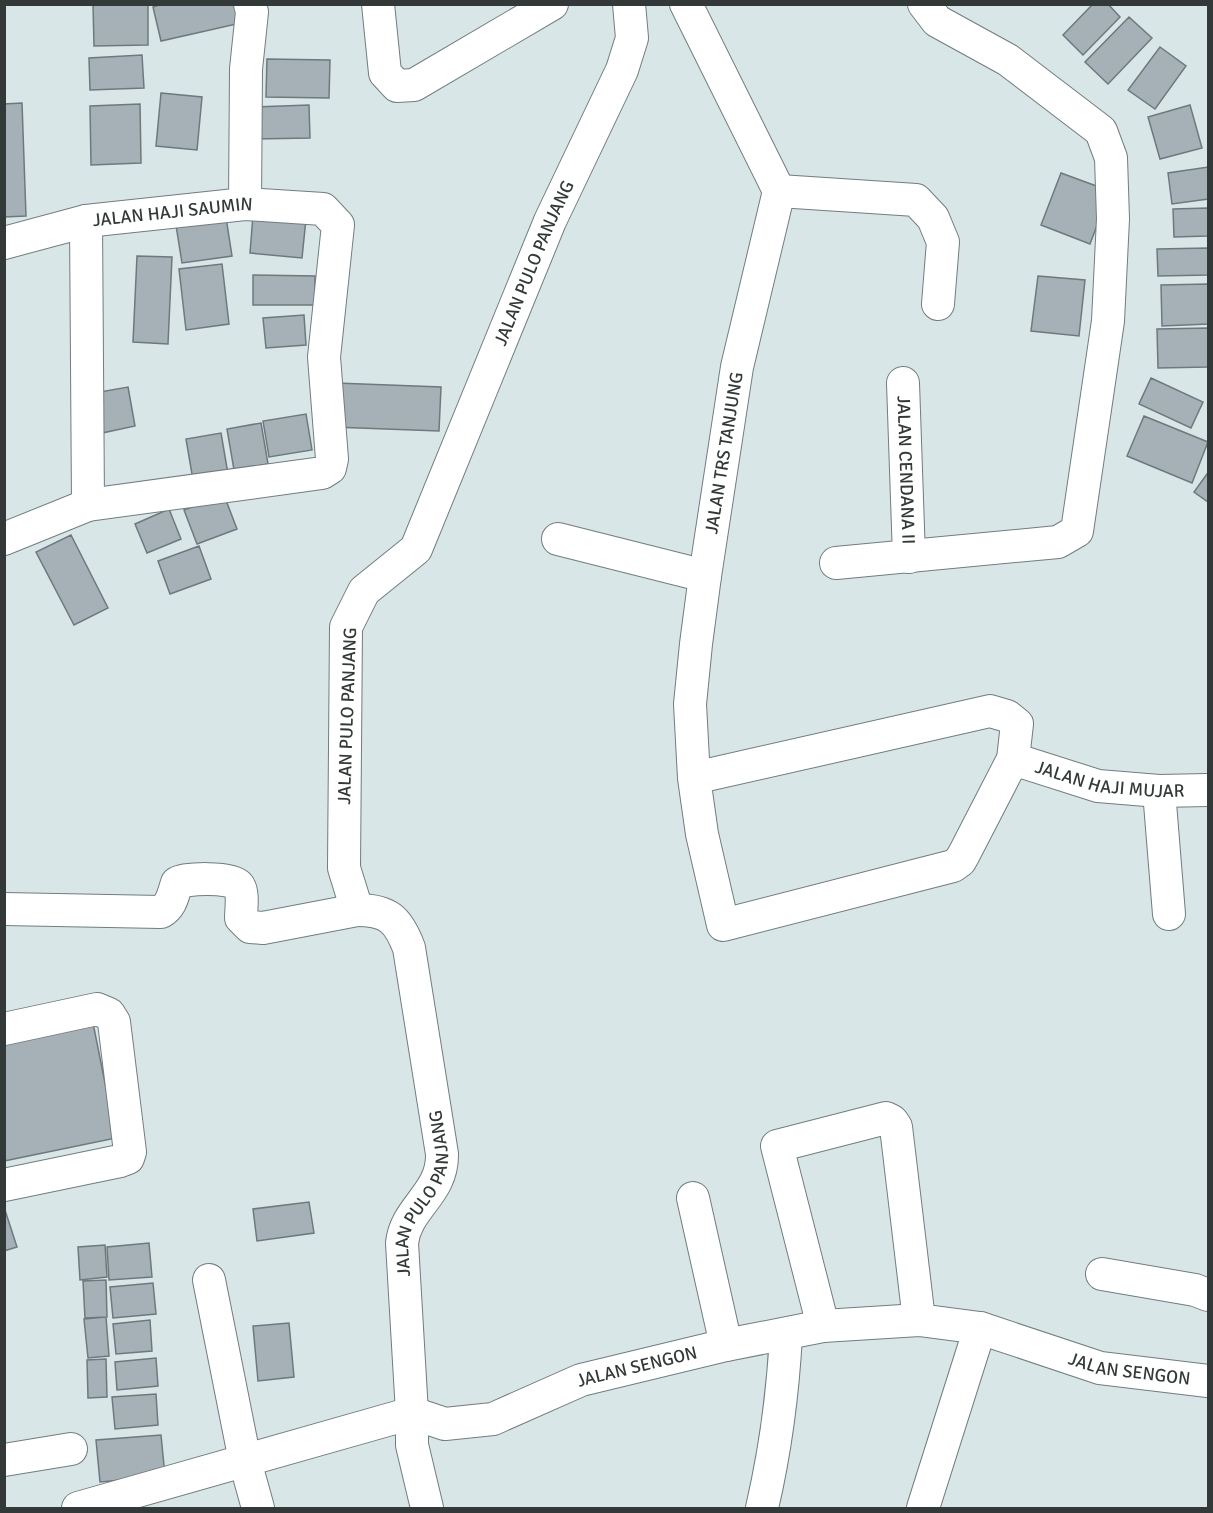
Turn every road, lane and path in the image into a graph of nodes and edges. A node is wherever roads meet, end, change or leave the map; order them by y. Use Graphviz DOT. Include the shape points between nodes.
graph roads {
  1 [pos="249,4"];
  2 [pos="378,4"];
  3 [pos="552,4"];
  4 [pos="629,4"];
  5 [pos="686,4"];
  6 [pos="924,4"];
  7 [pos="780,191"];
  8 [pos="245,204"];
  9 [pos="86,221"];
  10 [pos="4,243"];
  11 [pos="938,304"];
  12 [pos="903,383"];
  13 [pos="88,505"];
  14 [pos="4,539"];
  15 [pos="558,539"];
  16 [pos="909,557"];
  17 [pos="836,563"];
  18 [pos="705,576"];
  19 [pos="1013,759"];
  20 [pos="694,778"];
  21 [pos="1209,790"];
  22 [pos="1160,791"];
  23 [pos="4,909"];
  24 [pos="357,910"];
  25 [pos="1169,914"];
  26 [pos="4,1029"];
  27 [pos="4,1185"];
  28 [pos="693,1198"];
  29 [pos="1102,1274"];
  30 [pos="209,1280"];
  31 [pos="1209,1295"];
  32 [pos="919,1320"];
  33 [pos="823,1326"];
  34 [pos="980,1329"];
  35 [pos="786,1335"];
  36 [pos="726,1345"];
  37 [pos="1209,1381"];
  38 [pos="412,1413"];
  39 [pos="71,1449"];
  40 [pos="4,1460"];
  41 [pos="244,1461"];
  42 [pos="96,1506"];
  43 [pos="258,1509"];
  44 [pos="427,1509"];
  45 [pos="762,1509"];
  46 [pos="923,1509"];
  1 -- 8 [label="street" via="252,12 246,69"];
  2 -- 3 [label="street" via="385,73 397,86 414,85"];
  4 -- 24 [label="street, JALAN PULO PANJANG" via="632,38 622,70 550,221 416,549 364,591 346,627 344,868"];
  5 -- 7 [label="street"];
  6 -- 16 [label="street" via="936,21 1008,60 1101,131 1111,158 1113,219 1108,321 1077,531 1059,542"];
  7 -- 11 [label="street" via="916,200 933,219 943,242"];
  7 -- 18 [label="street, JALAN TRS TANJUNG" via="737,367"];
  8 -- 9 [label="street, JALAN HAJI SAUMIN"];
  8 -- 13 [label="street, JALAN HAJI SAUMIN" via="323,209 338,225 324,357 330,468 322,473"];
  9 -- 10 [label="street, JALAN HAJI SAUMIN"];
  9 -- 13 [label="street"];
  12 -- 16 [label="street, JALAN CENDANA II"];
  13 -- 14 [label="street"];
  15 -- 18 [label="street"];
  16 -- 17 [label="street"];
  18 -- 20 [label="street, JALAN TRS TANJUNG" via="690,704"];
  19 -- 20 [label="street" via="1017,724 990,711"];
  19 -- 20 [label="street, JALAN TRS TANJUNG" via="964,854 953,866 723,925"];
  19 -- 22 [label="street, JALAN HAJI MUJAR" via="1098,786"];
  21 -- 22 [label="street, JALAN HAJI MUJAR"];
  22 -- 25 [label="street"];
  23 -- 24 [label="street" via="161,912 171,902 177,883 229,880 241,889 241,918 250,927 263,928"];
  24 -- 38 [label="street, JALAN PULO PANJANG" via="376,910 390,918 402,930 409,948 442,1154 438,1180 403,1230"];
  26 -- 27 [label="street" via="98,1009 109,1014 114,1022 130,1152 128,1158 120,1161"];
  28 -- 36 [label="street"];
  29 -- 31 [label="street"];
  30 -- 41 [label="street"];
  32 -- 33 [label="street, JALAN SENGON"];
  32 -- 33 [label="street" via="896,1127 886,1118 777,1146"];
  32 -- 34 [label="street, JALAN SENGON"];
  33 -- 35 [label="street, JALAN SENGON"];
  34 -- 37 [label="street, JALAN SENGON" via="1100,1368"];
  34 -- 46 [label="street"];
  35 -- 36 [label="street, JALAN SENGON"];
  35 -- 45 [label="street"];
  36 -- 38 [label="street, JALAN SENGON" via="580,1380 493,1419 445,1424"];
  38 -- 41 [label="street"];
  38 -- 44 [label="street, JALAN PULO PANJANG" via="412,1445"];
  39 -- 40 [label="street"];
  41 -- 42 [label="street"];
  41 -- 43 [label="street"];
}
